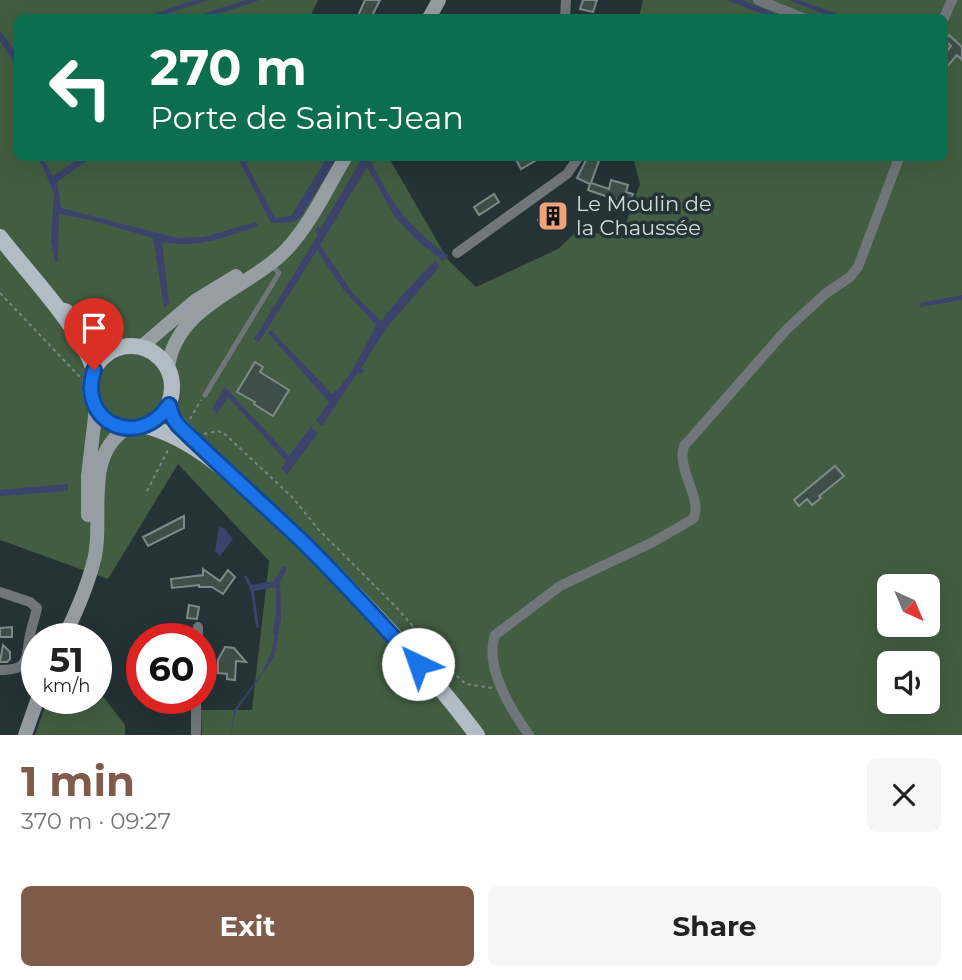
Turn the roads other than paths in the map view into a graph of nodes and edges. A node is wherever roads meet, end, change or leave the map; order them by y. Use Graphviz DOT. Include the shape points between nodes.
graph roads {
  1 [pos="758,0"];
  2 [pos="793,14"];
  3 [pos="343,161"];
  4 [pos="576,161"];
  5 [pos="898,161"];
  6 [pos="310,216"];
  7 [pos="0,237"];
  8 [pos="457,253"];
  9 [pos="271,264"];
  10 [pos="52,300"];
  11 [pos="141,347"];
  12 [pos="118,348"];
  13 [pos="168,367"];
  14 [pos="92,375"];
  15 [pos="205,395"];
  16 [pos="169,405"];
  17 [pos="96,408"];
  18 [pos="146,426"];
  19 [pos="127,428"];
  20 [pos="179,432"];
  21 [pos="92,527"];
  22 [pos="0,592"];
  23 [pos="35,623"];
  24 [pos="70,623"];
  25 [pos="21,667"];
  26 [pos="0,670"];
  27 [pos="33,714"];
  28 [pos="196,714"];
  29 [pos="26,735"];
  30 [pos="195,735"];
  31 [pos="477,735"];
  32 [pos="529,735"];
  1 -- 2 [label="street"];
  3 -- 6 [label="main road"];
  4 -- 8 [label="street" via="567,174"];
  5 -- 32 [label="street" via="858,267 787,329 684,446 682,463 695,504 693,519 560,586 495,635 492,652 503,691"];
  6 -- 9 [label="main road"];
  6 -- 11 [label="main road" via="278,248 204,294"];
  7 -- 10 [label="main road"];
  9 -- 13 [label="main road" via="201,310 174,345"];
  9 -- 15 [label="lane" via="279,273"];
  10 -- 12 [label="main road" via="100,340"];
  10 -- 14 [label="main road" via="89,355"];
  11 -- 12 [label="main road"];
  11 -- 13 [label="main road"];
  12 -- 14 [label="main road" via="108,353"];
  13 -- 16 [label="main road" via="173,386"];
  14 -- 17 [label="main road" via="90,389"];
  16 -- 18 [label="main road"];
  16 -- 20 [label="main road"];
  17 -- 19 [label="main road" via="109,422"];
  17 -- 21 [label="main road" via="88,476"];
  18 -- 19 [label="main road"];
  18 -- 20 [label="main road"];
  19 -- 21 [label="main road" via="113,440 102,463"];
  20 -- 31 [label="main road" via="355,594"];
  21 -- 24 [label="main road" via="90,572"];
  22 -- 23 [label="street" via="36,605"];
  25 -- 26 [label="street"];
  27 -- 29 [label="main road"];
  28 -- 30 [label="street"];
}
